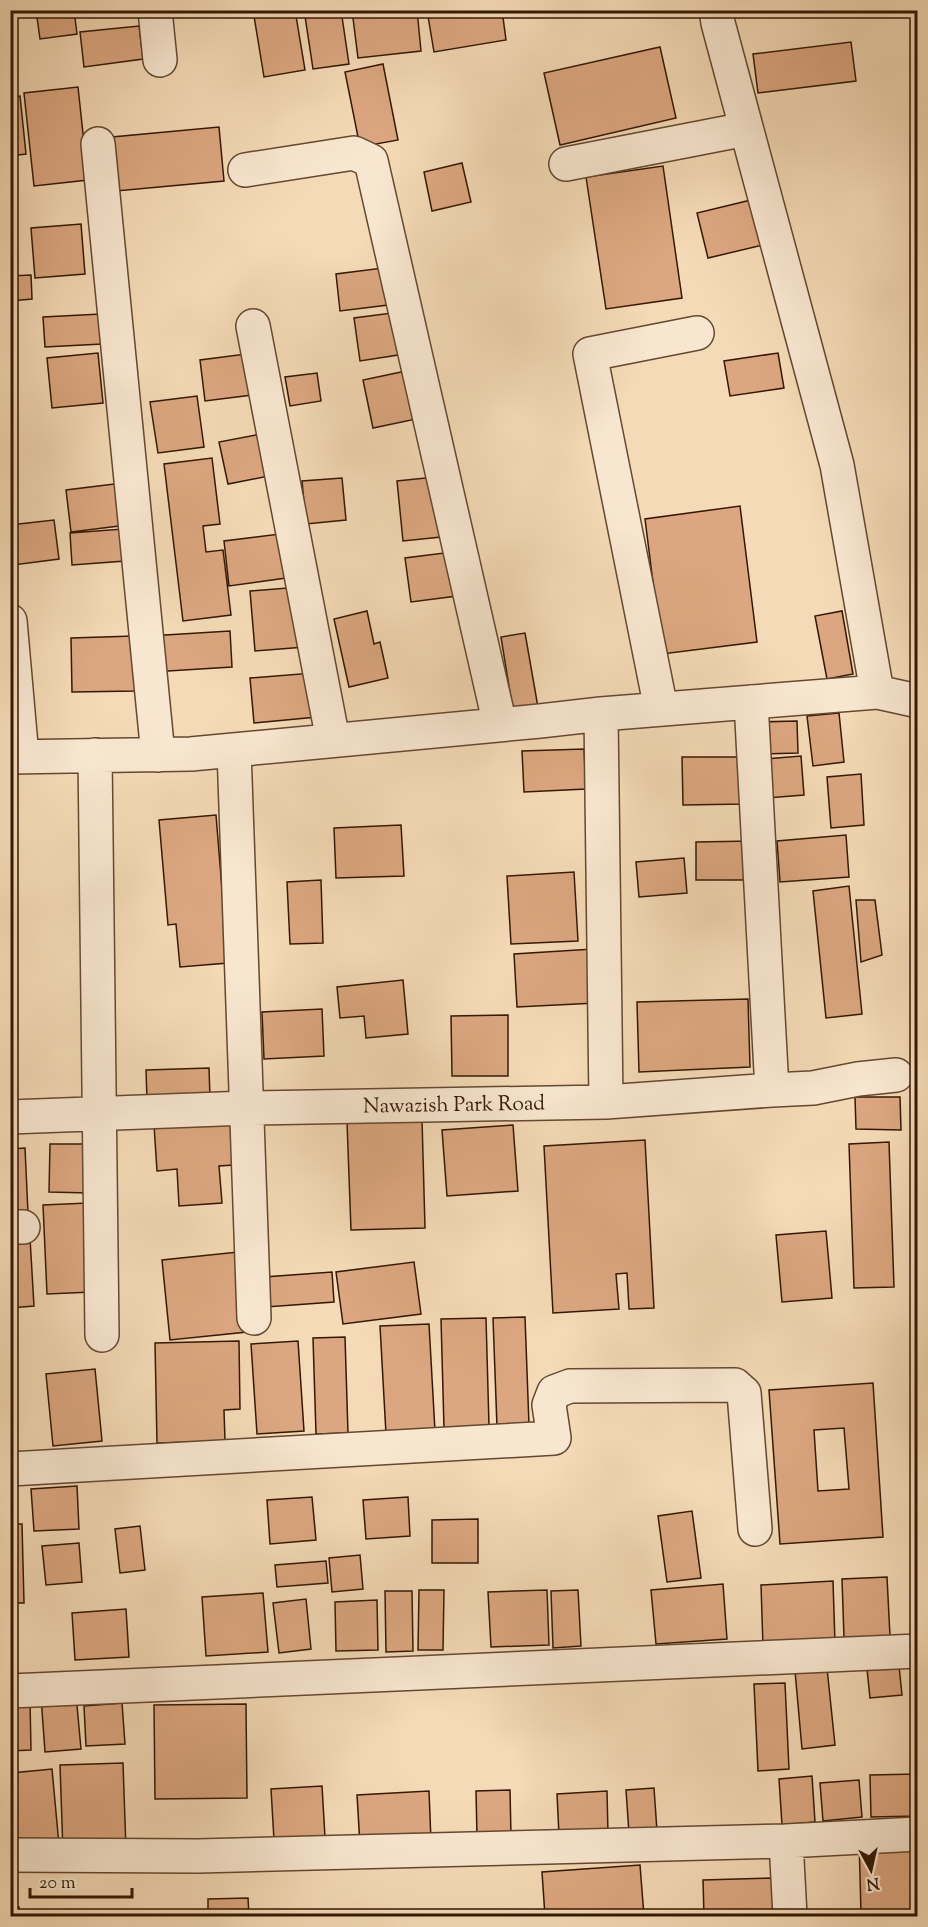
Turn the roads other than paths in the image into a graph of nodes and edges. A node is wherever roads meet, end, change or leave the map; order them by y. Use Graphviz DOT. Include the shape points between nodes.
graph roads {
  1 [pos="155,10"];
  2 [pos="716,10"];
  3 [pos="160,60"];
  4 [pos="746,129"];
  5 [pos="98,144"];
  6 [pos="566,164"];
  7 [pos="245,170"];
  8 [pos="253,326"];
  9 [pos="697,333"];
  10 [pos="10,621"];
  11 [pos="877,692"];
  12 [pos="918,701"];
  13 [pos="751,702"];
  14 [pos="661,709"];
  15 [pos="601,714"];
  16 [pos="500,725"];
  17 [pos="333,740"];
  18 [pos="234,750"];
  19 [pos="95,755"];
  20 [pos="158,755"];
  21 [pos="16,757"];
  22 [pos="896,1075"];
  23 [pos="772,1090"];
  24 [pos="606,1102"];
  25 [pos="248,1108"];
  26 [pos="100,1114"];
  27 [pos="10,1117"];
  28 [pos="254,1318"];
  29 [pos="102,1335"];
  30 [pos="10,1469"];
  31 [pos="754,1529"];
  32 [pos="918,1651"];
  33 [pos="10,1691"];
  34 [pos="918,1834"];
  35 [pos="786,1841"];
  36 [pos="10,1856"];
  37 [pos="790,1917"];
  1 -- 3 [label="street"];
  2 -- 4 [label="street"];
  4 -- 6 [label="street"];
  4 -- 11 [label="street" via="837,465"];
  5 -- 20 [label="street"];
  7 -- 16 [label="street" via="354,153 371,161"];
  8 -- 17 [label="street"];
  9 -- 14 [label="street" via="590,354"];
  10 -- 21 [label="street"];
  11 -- 12 [label="street"];
  11 -- 13 [label="street"];
  13 -- 14 [label="street"];
  13 -- 23 [label="street"];
  14 -- 15 [label="street"];
  15 -- 16 [label="street"];
  15 -- 24 [label="street"];
  16 -- 17 [label="street"];
  17 -- 18 [label="street"];
  18 -- 20 [label="street"];
  18 -- 25 [label="street"];
  19 -- 20 [label="street"];
  19 -- 21 [label="street"];
  19 -- 26 [label="street"];
  22 -- 23 [label="street, Nawazish Park Road"];
  23 -- 24 [label="street, Nawazish Park Road"];
  24 -- 25 [label="street, Nawazish Park Road"];
  25 -- 26 [label="street, Nawazish Park Road"];
  25 -- 28 [label="street"];
  26 -- 27 [label="street, Nawazish Park Road"];
  26 -- 29 [label="street"];
  30 -- 31 [label="street" via="554,1438 549,1405 554,1392 570,1386 735,1385 744,1393"];
  32 -- 33 [label="street"];
  34 -- 35 [label="street"];
  35 -- 36 [label="street" via="198,1856"];
  35 -- 37 [label="street"];
}
